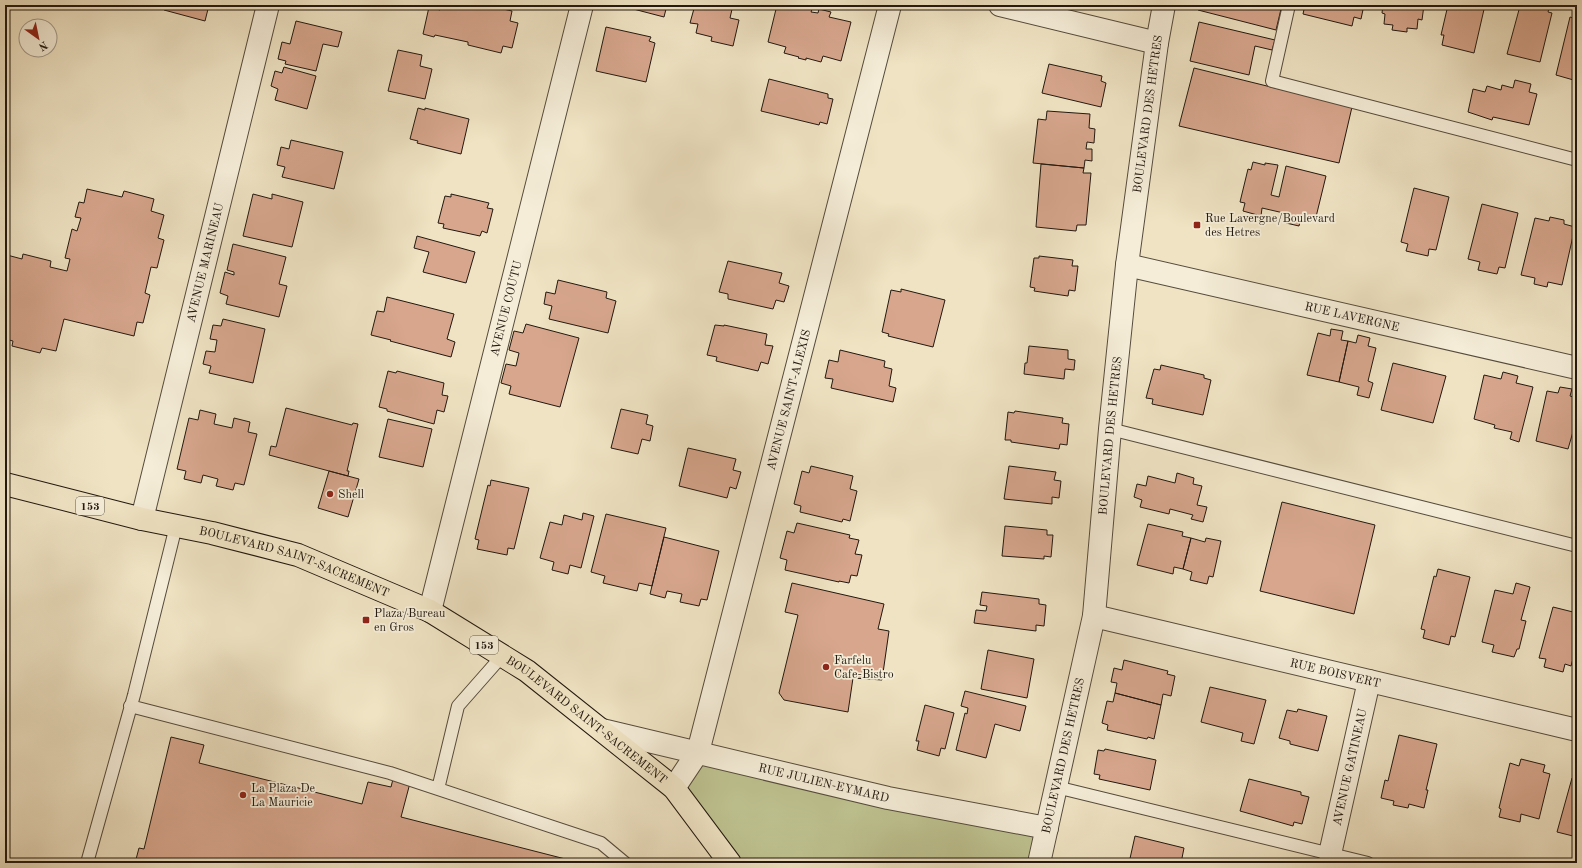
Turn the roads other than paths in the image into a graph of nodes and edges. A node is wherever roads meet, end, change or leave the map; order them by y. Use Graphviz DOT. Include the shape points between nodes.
graph roads {
  1 [pos="268,5"];
  2 [pos="582,5"];
  3 [pos="890,5"];
  4 [pos="1000,5"];
  5 [pos="1164,5"];
  6 [pos="1289,5"];
  7 [pos="1157,43"];
  8 [pos="1577,160"];
  9 [pos="1128,265"];
  10 [pos="1577,368"];
  11 [pos="1110,429"];
  12 [pos="5,484"];
  13 [pos="142,519"];
  14 [pos="176,526"];
  15 [pos="1577,546"];
  16 [pos="430,612"];
  17 [pos="1094,616"];
  18 [pos="502,656"];
  19 [pos="1369,681"];
  20 [pos="130,706"];
  21 [pos="602,730"];
  22 [pos="1577,730"];
  23 [pos="698,752"];
  24 [pos="1056,787"];
  25 [pos="674,788"];
  26 [pos="438,789"];
  27 [pos="1047,828"];
  28 [pos="1330,854"];
  29 [pos="88,863"];
  30 [pos="625,863"];
  31 [pos="730,863"];
  32 [pos="1039,863"];
  33 [pos="1368,863"];
  1 -- 13 [label="street, AVENUE MARINEAU"];
  2 -- 16 [label="street, AVENUE COUTU"];
  3 -- 23 [label="street, AVENUE SAINT-ALEXIS"];
  4 -- 7 [label="street"];
  5 -- 7 [label="street, BOULEVARD DES HETRES"];
  6 -- 8 [label="lane" via="1272,81"];
  7 -- 9 [label="street, BOULEVARD DES HETRES"];
  9 -- 10 [label="street, RUE LAVERGNE"];
  9 -- 11 [label="street, BOULEVARD DES HETRES"];
  11 -- 15 [label="lane"];
  11 -- 17 [label="street, BOULEVARD DES HETRES"];
  12 -- 13 [label="main road, BOULEVARD SAINT-SACREMENT / 153"];
  13 -- 14 [label="main road, BOULEVARD SAINT-SACREMENT / 153"];
  14 -- 16 [label="main road, BOULEVARD SAINT-SACREMENT / 153" via="298,555"];
  14 -- 20 [label="lane"];
  16 -- 18 [label="main road, BOULEVARD SAINT-SACREMENT / 153"];
  17 -- 19 [label="street, RUE BOISVERT"];
  17 -- 24 [label="street, BOULEVARD DES HETRES"];
  18 -- 21 [label="main road, BOULEVARD SAINT-SACREMENT / 153" via="527,671"];
  18 -- 26 [label="lane" via="458,706"];
  19 -- 22 [label="street, RUE BOISVERT"];
  19 -- 28 [label="street, AVENUE GATINEAU"];
  20 -- 26 [label="lane" via="390,773"];
  20 -- 29 [label="lane"];
  21 -- 23 [label="street, RUE JULIEN-EYMARD"];
  21 -- 25 [label="main road, BOULEVARD SAINT-SACREMENT / 153"];
  23 -- 25 [label="street, AVENUE SAINT-ALEXIS"];
  23 -- 27 [label="street, RUE JULIEN-EYMARD" via="888,798"];
  24 -- 27 [label="street, BOULEVARD DES HETRES"];
  24 -- 28 [label="lane"];
  25 -- 31 [label="main road, BOULEVARD SAINT-SACREMENT / 153"];
  26 -- 30 [label="lane" via="601,843"];
  27 -- 32 [label="street, BOULEVARD DES HETRES"];
  28 -- 33 [label="lane"];
}
